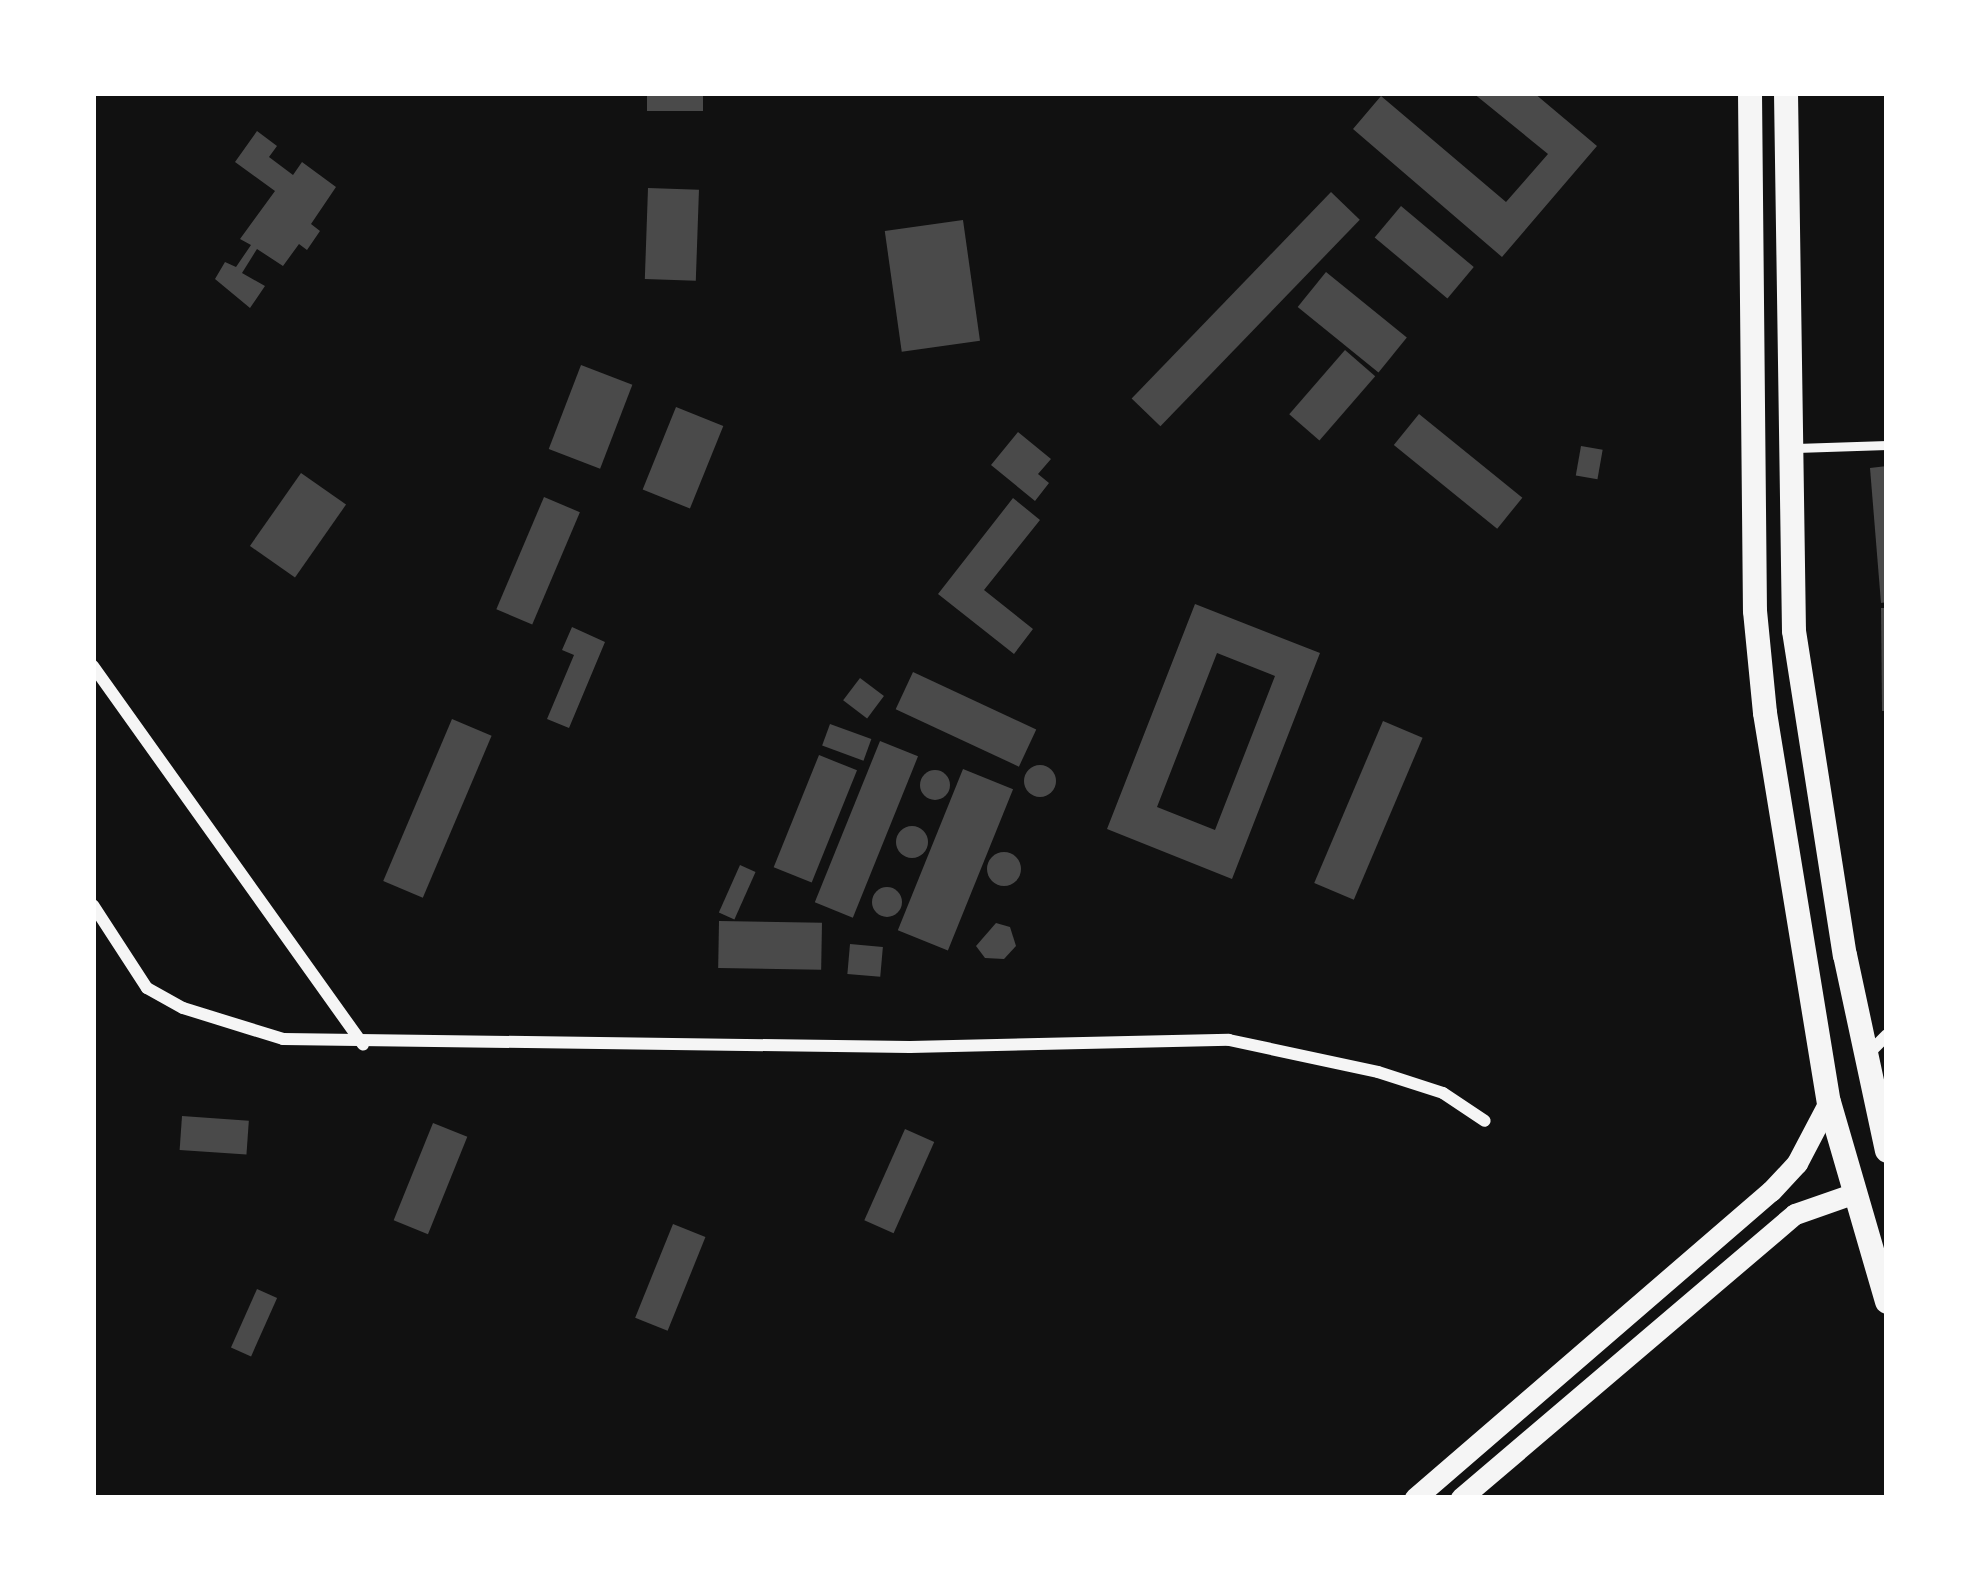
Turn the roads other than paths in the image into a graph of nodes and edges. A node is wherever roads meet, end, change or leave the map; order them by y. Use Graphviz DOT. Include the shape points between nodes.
graph roads {
  1 [pos="1750,93"];
  2 [pos="1786,93"];
  3 [pos="1887,445"];
  4 [pos="1791,448"];
  5 [pos="93,666"];
  6 [pos="93,905"];
  7 [pos="1887,1035"];
  8 [pos="363,1045"];
  9 [pos="1864,1058"];
  10 [pos="1829,1102"];
  11 [pos="1486,1121"];
  12 [pos="1887,1151"];
  13 [pos="1856,1193"];
  14 [pos="1887,1302"];
  15 [pos="1415,1498"];
  16 [pos="1460,1498"];
  1 -- 10 [label="main road" via="1755,611"];
  2 -- 4 [label="main road"];
  3 -- 4 [label="lane"];
  4 -- 9 [label="main road" via="1802,702"];
  5 -- 8 [label="street"];
  6 -- 8 [label="street" via="135,974 183,1008 283,1039"];
  7 -- 9 [label="street"];
  8 -- 11 [label="street" via="1229,1040 1378,1072 1443,1093"];
  9 -- 12 [label="main road"];
  10 -- 13 [label="main road"];
  10 -- 15 [label="street" via="1771,1191"];
  13 -- 14 [label="main road"];
  13 -- 16 [label="street" via="1796,1214"];
}
